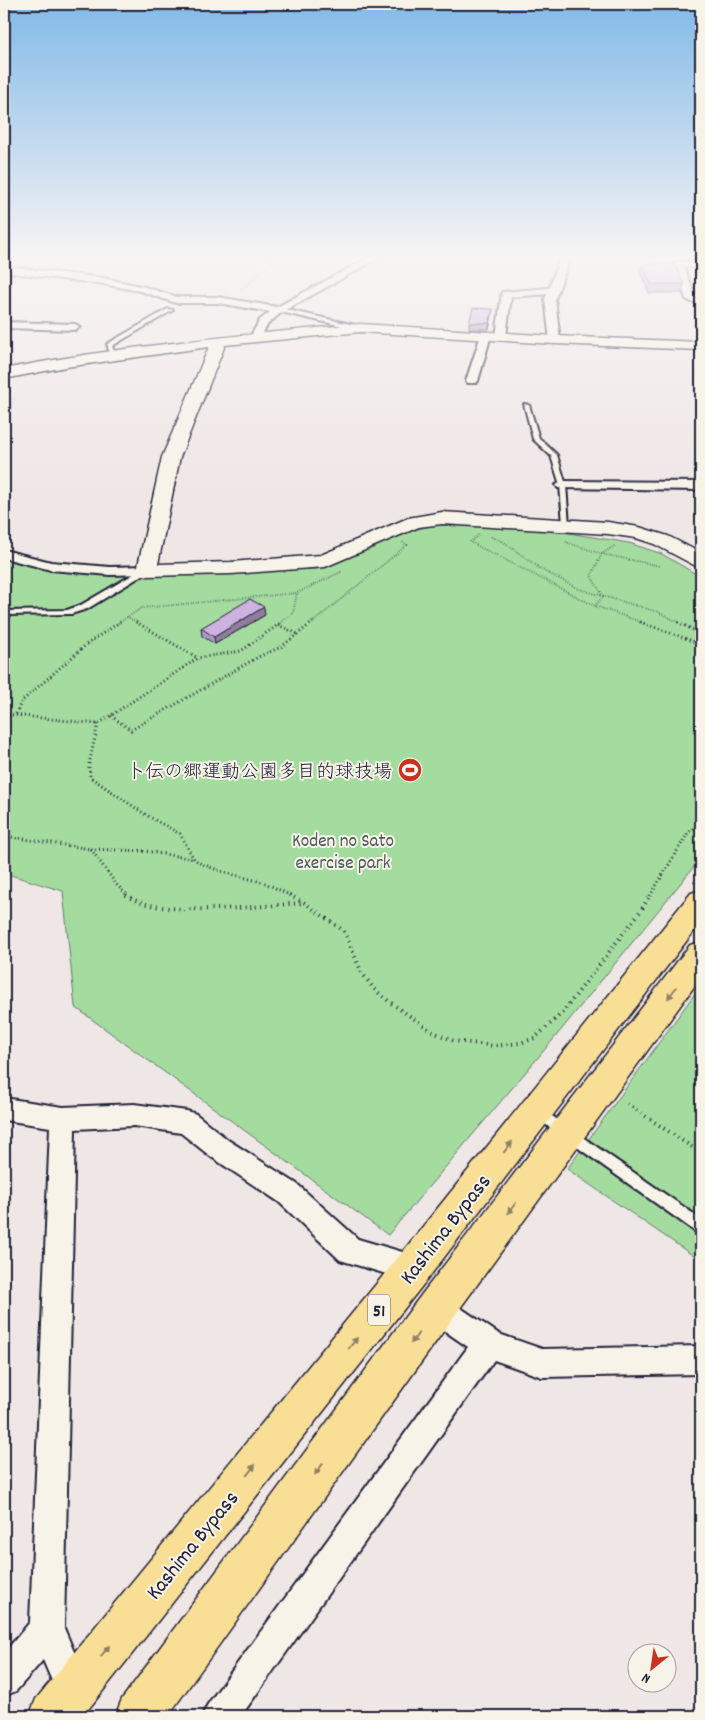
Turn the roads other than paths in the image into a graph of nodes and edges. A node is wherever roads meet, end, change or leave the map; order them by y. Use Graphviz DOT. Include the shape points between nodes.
graph roads {
  1 [pos="126,335"];
  2 [pos="275,335"];
  3 [pos="482,335"];
  4 [pos="554,335"];
  5 [pos="494,336"];
  6 [pos="255,337"];
  7 [pos="555,340"];
  8 [pos="218,341"];
  9 [pos="701,346"];
  10 [pos="113,356"];
  11 [pos="4,374"];
  12 [pos="472,381"];
  13 [pos="526,405"];
  14 [pos="563,485"];
  15 [pos="701,486"];
  16 [pos="564,532"];
  17 [pos="4,554"];
  18 [pos="701,561"];
  19 [pos="147,570"];
  20 [pos="4,613"];
  21 [pos="701,901"];
  22 [pos="701,954"];
  23 [pos="4,1109"];
  24 [pos="536,1111"];
  25 [pos="63,1118"];
  26 [pos="567,1135"];
  27 [pos="701,1227"];
  28 [pos="413,1268"];
  29 [pos="436,1308"];
  30 [pos="488,1344"];
  31 [pos="701,1360"];
  32 [pos="47,1628"];
  33 [pos="4,1679"];
  34 [pos="63,1703"];
  35 [pos="138,1716"];
  36 [pos="220,1716"];
  1 -- 10 [label="lane" via="109,345"];
  2 -- 6 [label="street"];
  3 -- 5 [label="street"];
  4 -- 7 [label="street"];
  5 -- 7 [label="street"];
  5 -- 12 [label="street"];
  6 -- 8 [label="street"];
  7 -- 9 [label="street"];
  8 -- 10 [label="street"];
  8 -- 19 [label="street" via="171,457"];
  10 -- 11 [label="street"];
  13 -- 14 [label="lane" via="536,440 554,454"];
  14 -- 15 [label="street"];
  14 -- 16 [label="lane"];
  16 -- 18 [label="street" via="639,533 661,540"];
  16 -- 19 [label="street" via="442,518 415,522 325,560 232,568"];
  17 -- 19 [label="street" via="51,566 110,571"];
  19 -- 20 [label="lane" via="68,612"];
  21 -- 24 [label="highway, Kashima Bypass / 51"];
  22 -- 26 [label="highway, Kashima Bypass / 51, one-way"];
  23 -- 25 [label="street"];
  24 -- 26 [label="lane"];
  28 -- 24 [label="highway, Kashima Bypass / 51, one-way"];
  25 -- 28 [label="street" via="134,1115 186,1122 219,1148 288,1192 350,1250"];
  25 -- 32 [label="street"];
  26 -- 27 [label="lane"];
  26 -- 29 [label="highway, Kashima Bypass / 51, one-way"];
  34 -- 28 [label="highway, Kashima Bypass / 51, one-way"];
  29 -- 30 [label="street"];
  29 -- 35 [label="highway, Kashima Bypass / 51, one-way"];
  30 -- 31 [label="street" via="542,1363"];
  30 -- 36 [label="street"];
  32 -- 33 [label="street"];
  32 -- 34 [label="street"];
}
